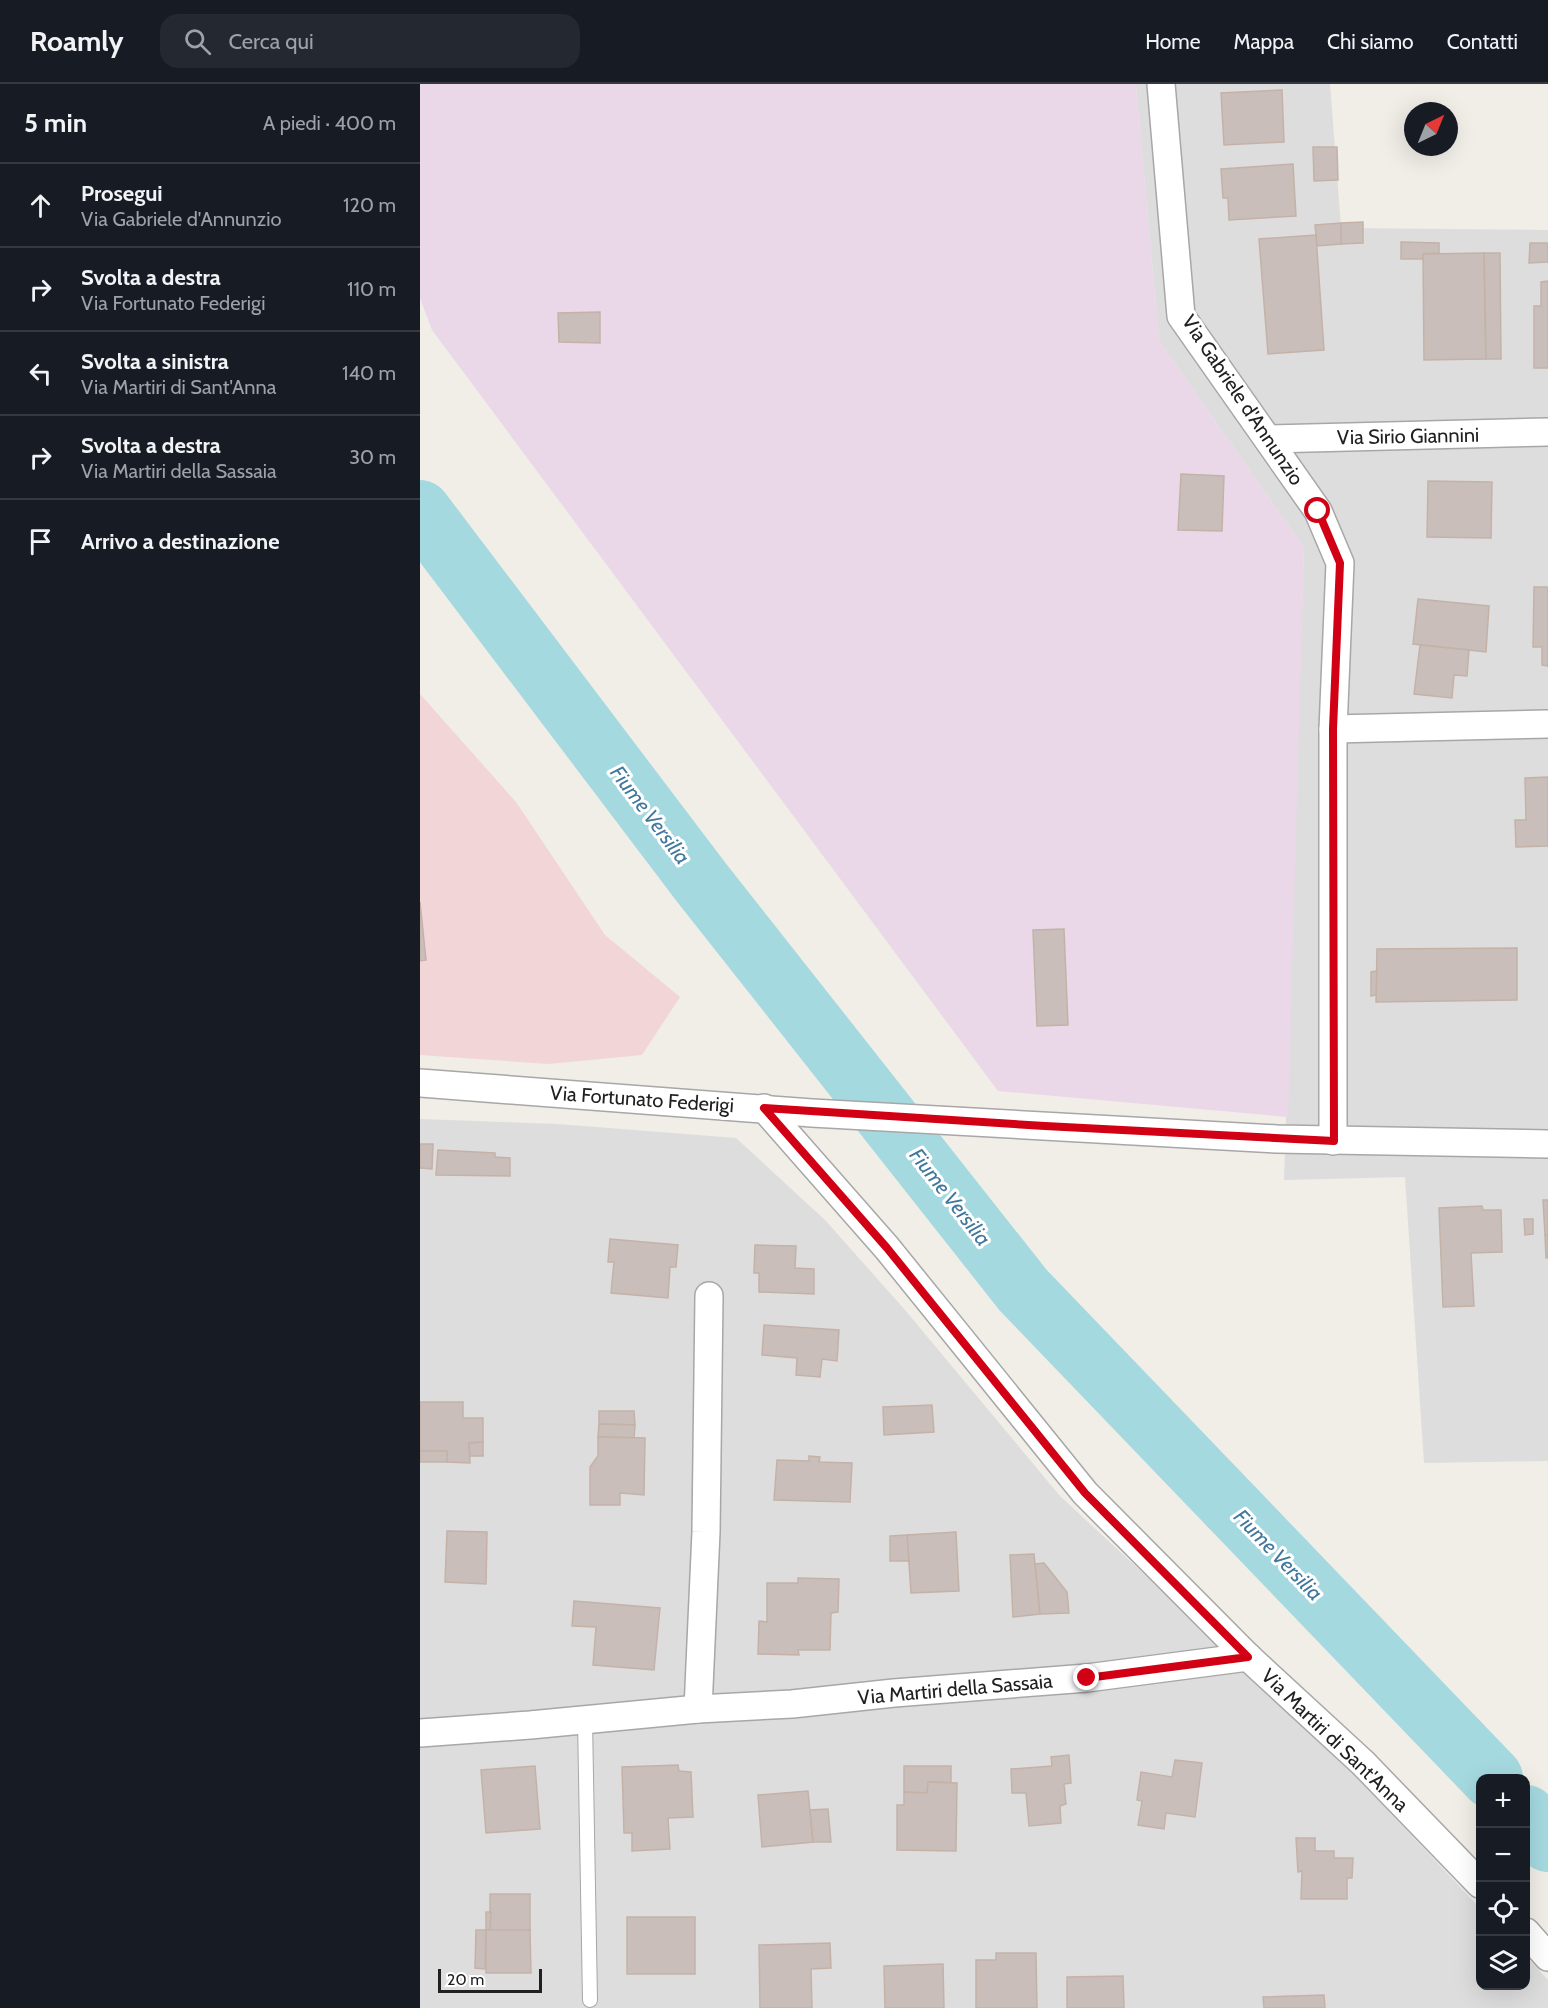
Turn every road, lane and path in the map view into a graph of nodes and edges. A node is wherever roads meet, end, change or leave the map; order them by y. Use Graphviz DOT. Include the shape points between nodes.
graph roads {
  1 [pos="1161,84"];
  2 [pos="1548,432"];
  3 [pos="1268,439"];
  4 [pos="1548,724"];
  5 [pos="1333,729"];
  6 [pos="420,1083"];
  7 [pos="764,1108"];
  8 [pos="1334,1141"];
  9 [pos="1548,1144"];
  10 [pos="710,1296"];
  11 [pos="1248,1657"];
  12 [pos="698,1709"];
  13 [pos="585,1720"];
  14 [pos="420,1733"];
  15 [pos="1478,1882"];
  16 [pos="1530,1936"];
  17 [pos="1548,1957"];
  18 [pos="590,2000"];
  1 -- 3 [label="street, Via Gabriele d'Annunzio" via="1181,316"];
  2 -- 3 [label="street, Via Sirio Giannini"];
  3 -- 5 [label="street, Via Gabriele d'Annunzio" via="1318,511 1340,563"];
  4 -- 5 [label="street"];
  5 -- 8 [label="street, Via Gabriele d'Annunzio"];
  6 -- 7 [label="street, Via Fortunato Federigi"];
  7 -- 8 [label="street, Via Fortunato Federigi"];
  7 -- 11 [label="street, Via Martiri di Sant'Anna" via="887,1248 1085,1493"];
  8 -- 9 [label="street, Via Fortunato Federigi"];
  10 -- 12 [label="street"];
  11 -- 12 [label="street, Via Martiri della Sassaia" via="1087,1678"];
  11 -- 15 [label="street, Via Martiri di Sant'Anna" via="1362,1763"];
  12 -- 13 [label="street, Via Martiri della Sassaia"];
  13 -- 14 [label="street, Via Martiri della Sassaia"];
  13 -- 18 [label="lane"];
  16 -- 17 [label="street"];
}
